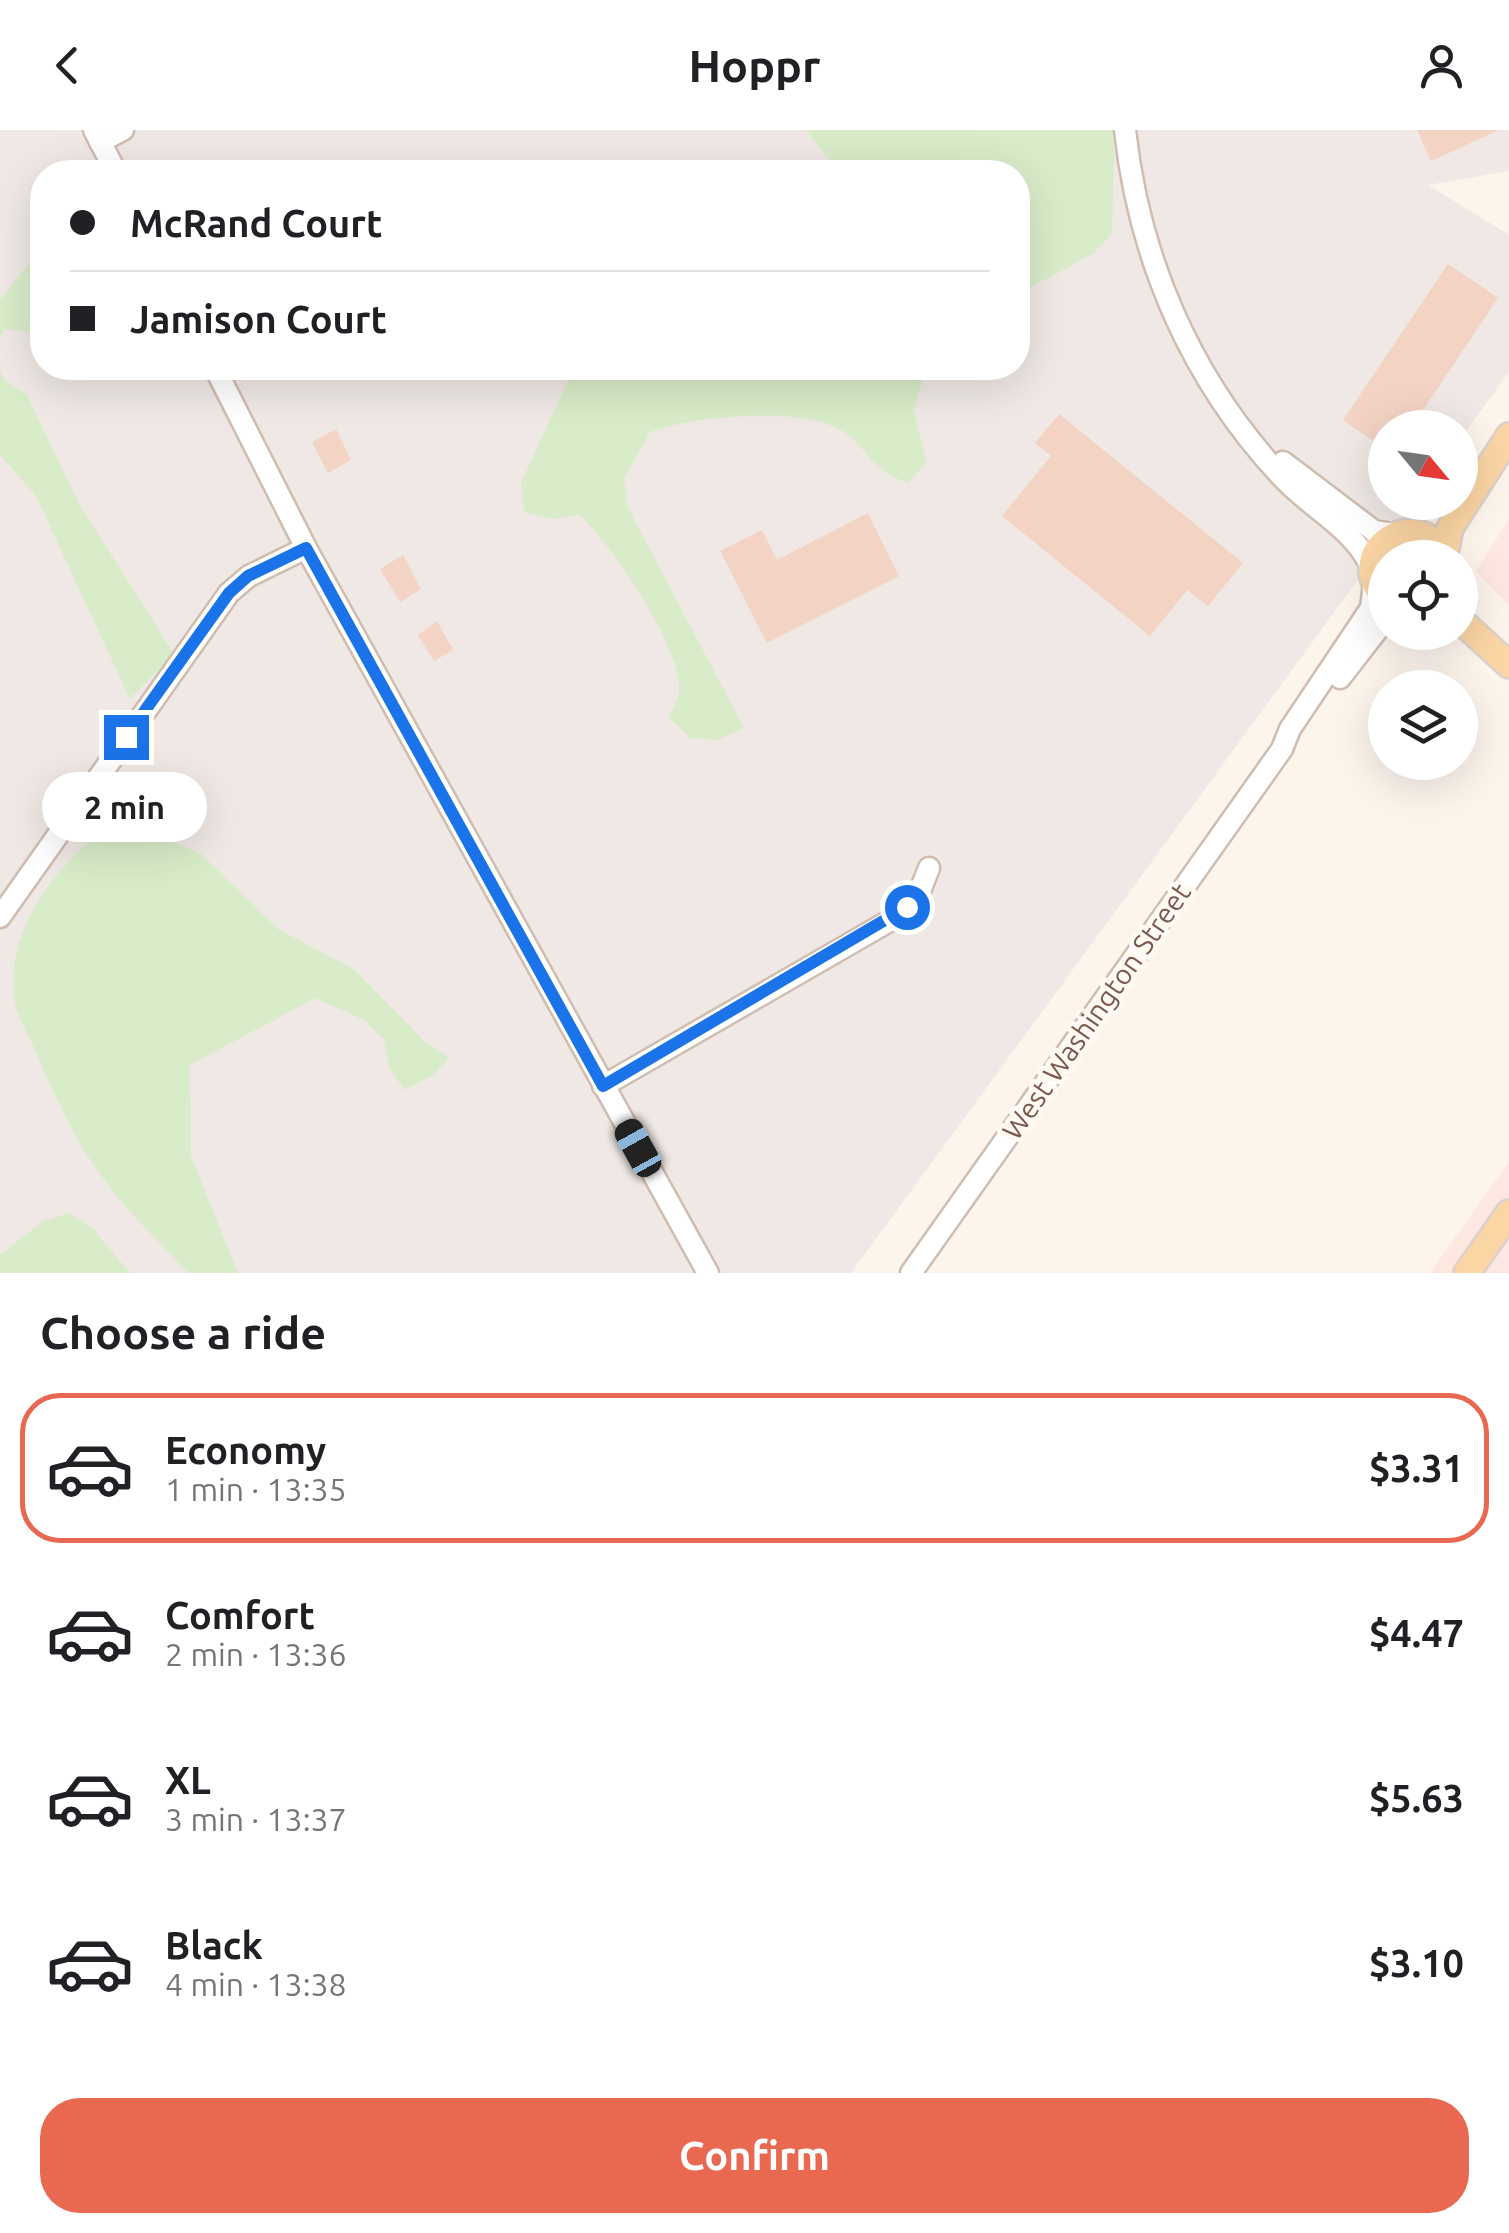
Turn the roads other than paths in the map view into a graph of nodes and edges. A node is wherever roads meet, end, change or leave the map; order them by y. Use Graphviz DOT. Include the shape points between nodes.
graph roads {
  1 [pos="123,130"];
  2 [pos="1126,130"];
  3 [pos="98,136"];
  4 [pos="110,160"];
  5 [pos="220,380"];
  6 [pos="1509,416"];
  7 [pos="1509,436"];
  8 [pos="1254,440"];
  9 [pos="1478,459"];
  10 [pos="1428,520"];
  11 [pos="1402,532"];
  12 [pos="1390,540"];
  13 [pos="1433,540"];
  14 [pos="1448,540"];
  15 [pos="306,548"];
  16 [pos="1368,562"];
  17 [pos="1368,612"];
  18 [pos="1478,616"];
  19 [pos="1478,637"];
  20 [pos="1368,641"];
  21 [pos="1509,644"];
  22 [pos="1509,665"];
  23 [pos="1282,749"];
  24 [pos="928,868"];
  25 [pos="0,916"];
  26 [pos="603,1086"];
  27 [pos="1509,1213"];
  28 [pos="708,1273"];
  29 [pos="911,1273"];
  30 [pos="1467,1273"];
  1 -- 3 [label="street"];
  2 -- 8 [label="street" via="1138,219 1176,322"];
  3 -- 4 [label="street"];
  5 -- 15 [label="street"];
  6 -- 9 [label="main road"];
  7 -- 14 [label="main road"];
  8 -- 11 [label="street" via="1374,531"];
  8 -- 16 [label="street" via="1296,492 1359,542"];
  10 -- 11 [label="main road"];
  11 -- 12 [label="main road"];
  11 -- 13 [label="main road"];
  15 -- 25 [label="street" via="248,576 229,593"];
  15 -- 26 [label="street"];
  17 -- 23 [label="street, West Washington Street"];
  18 -- 21 [label="main road"];
  19 -- 22 [label="main road"];
  20 -- 23 [label="street, West Washington Street"];
  23 -- 29 [label="street, West Washington Street"];
  24 -- 26 [label="street" via="920,891 891,920"];
  26 -- 28 [label="street"];
  27 -- 30 [label="main road"];
}
